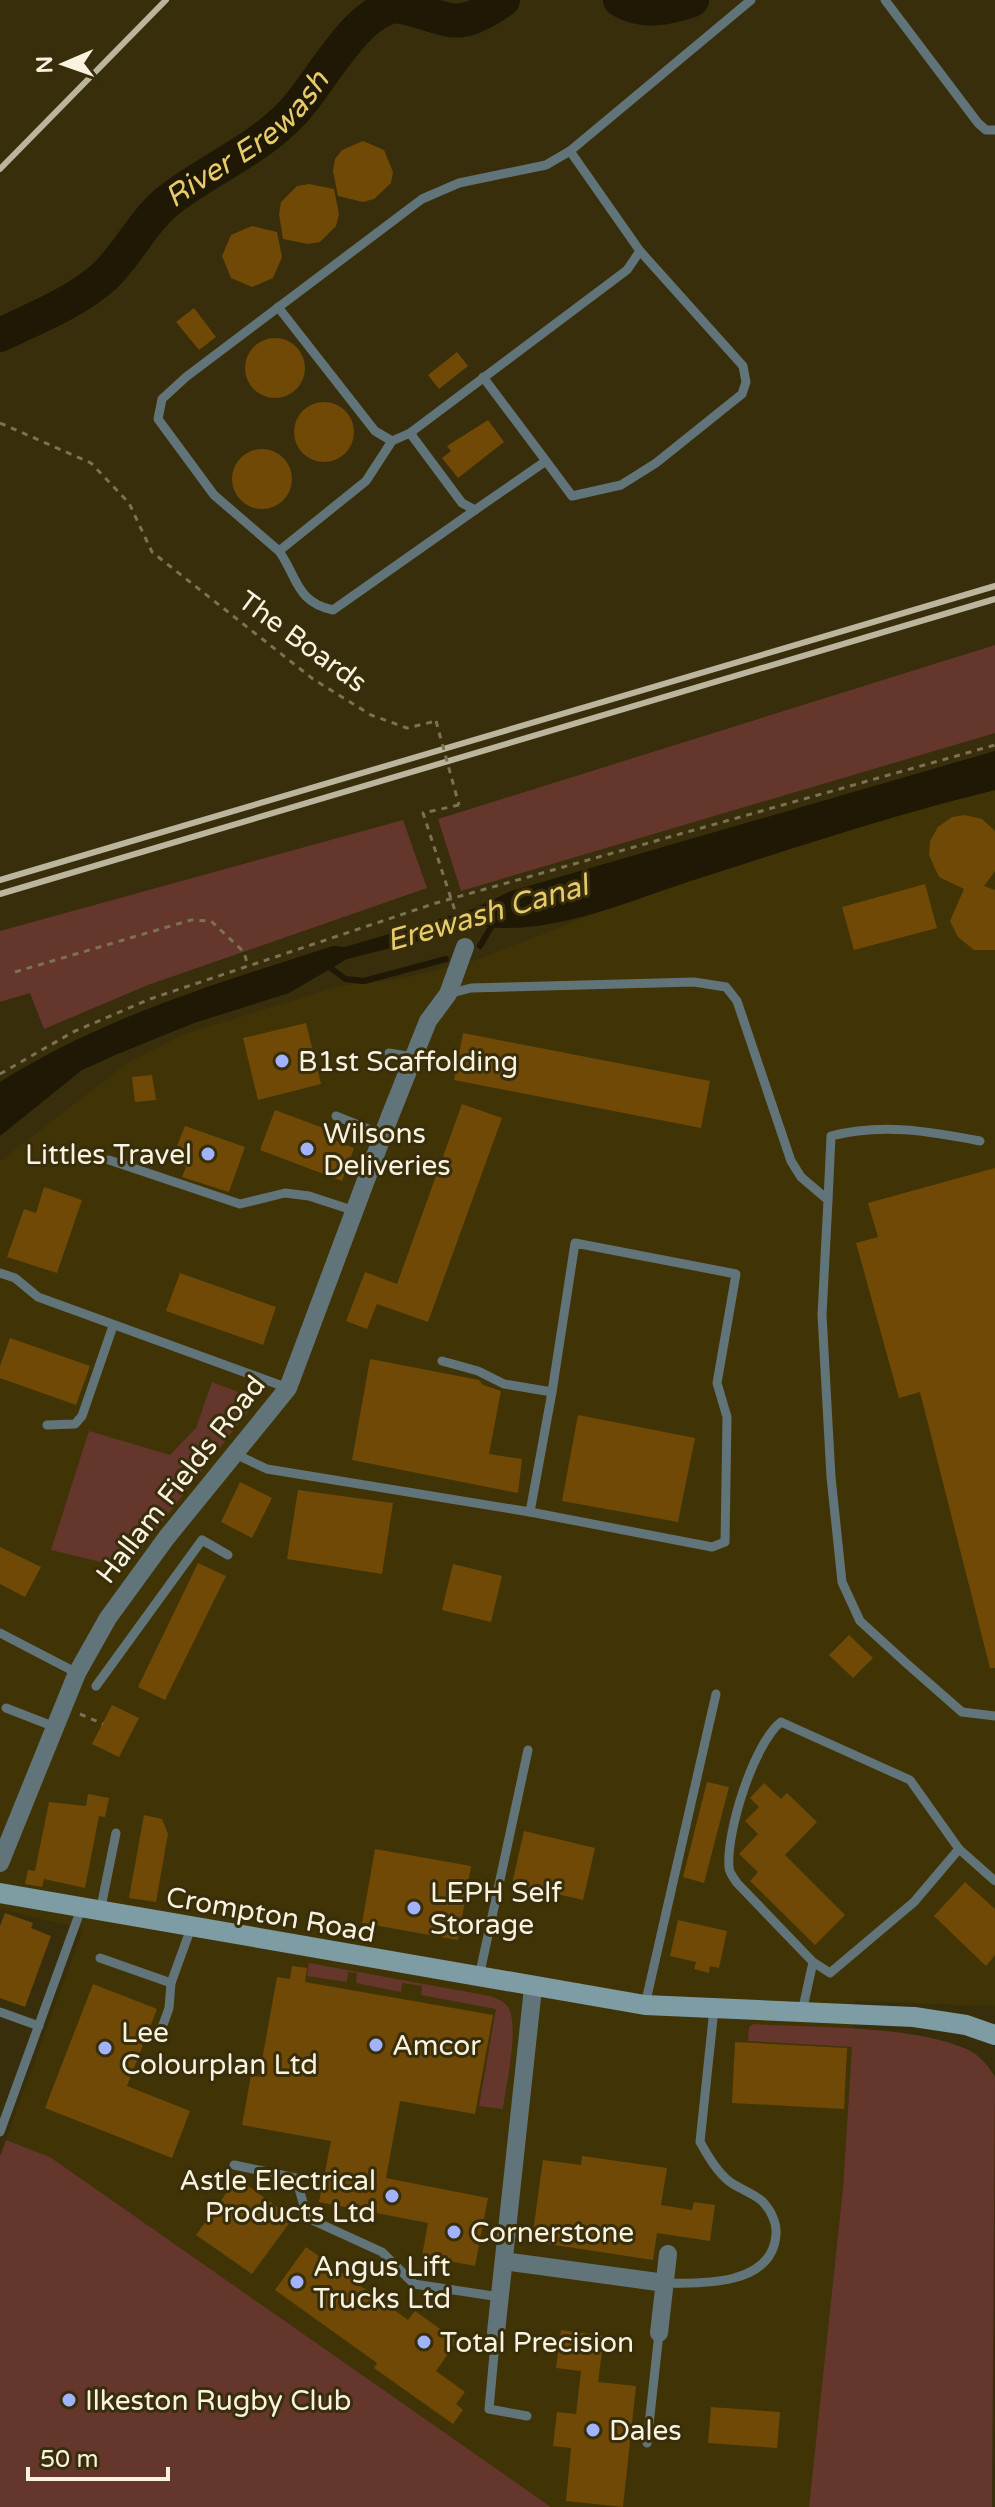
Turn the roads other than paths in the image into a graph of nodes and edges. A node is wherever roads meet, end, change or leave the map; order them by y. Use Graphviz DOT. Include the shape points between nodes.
graph roads {
  1 [pos="751,0"];
  2 [pos="885,0"];
  3 [pos="995,130"];
  4 [pos="570,151"];
  5 [pos="640,251"];
  6 [pos="278,307"];
  7 [pos="483,377"];
  8 [pos="410,433"];
  9 [pos="392,441"];
  10 [pos="546,461"];
  11 [pos="475,510"];
  12 [pos="279,551"];
  13 [pos="464,942"];
  14 [pos="448,994"];
  15 [pos="389,1053"];
  16 [pos="414,1058"];
  17 [pos="336,1116"];
  18 [pos="383,1135"];
  19 [pos="980,1141"];
  20 [pos="109,1160"];
  21 [pos="828,1200"];
  22 [pos="355,1211"];
  23 [pos="0,1273"];
  24 [pos="113,1326"];
  25 [pos="442,1361"];
  26 [pos="288,1388"];
  27 [pos="552,1392"];
  28 [pos="47,1425"];
  29 [pos="235,1454"];
  30 [pos="530,1512"];
  31 [pos="228,1555"];
  32 [pos="0,1633"];
  33 [pos="77,1673"];
  34 [pos="96,1686"];
  35 [pos="716,1694"];
  36 [pos="6,1708"];
  37 [pos="995,1716"];
  38 [pos="55,1727"];
  39 [pos="528,1750"];
  40 [pos="116,1833"];
  41 [pos="959,1849"];
  42 [pos="0,1863"];
  43 [pos="995,1881"];
  44 [pos="0,1893"];
  45 [pos="91,1911"];
  46 [pos="191,1928"];
  47 [pos="100,1958"];
  48 [pos="813,1962"];
  49 [pos="479,1978"];
  50 [pos="171,1983"];
  51 [pos="533,1988"];
  52 [pos="645,2005"];
  53 [pos="714,2009"];
  54 [pos="0,2012"];
  55 [pos="802,2012"];
  56 [pos="39,2026"];
  57 [pos="995,2035"];
  58 [pos="158,2039"];
  59 [pos="2,2119"];
  60 [pos="0,2132"];
  61 [pos="234,2165"];
  62 [pos="668,2254"];
  63 [pos="504,2261"];
  64 [pos="665,2283"];
  65 [pos="500,2297"];
  66 [pos="496,2332"];
  67 [pos="659,2333"];
  68 [pos="527,2416"];
  69 [pos="647,2443"];
  1 -- 4 [label="lane"];
  2 -- 3 [label="lane" via="978,123"];
  4 -- 5 [label="lane"];
  4 -- 6 [label="lane" via="546,165 459,183 422,199"];
  5 -- 7 [label="lane" via="627,270"];
  5 -- 10 [label="lane" via="743,366 742,394 621,485 572,496"];
  6 -- 9 [label="lane" via="375,431"];
  6 -- 12 [label="lane" via="162,399 158,419 214,495"];
  7 -- 8 [label="lane"];
  7 -- 10 [label="lane"];
  8 -- 9 [label="lane"];
  8 -- 11 [label="lane" via="462,503"];
  9 -- 12 [label="lane" via="366,481"];
  10 -- 11 [label="lane"];
  11 -- 12 [label="lane" via="333,610 314,606 302,595"];
  13 -- 14 [label="street, Hallam Fields Road"];
  14 -- 16 [label="street, Hallam Fields Road" via="428,1021"];
  14 -- 21 [label="lane" via="471,988 662,983 712,982 726,987 737,1001 791,1161"];
  15 -- 16 [label="lane"];
  16 -- 18 [label="street, Hallam Fields Road"];
  17 -- 18 [label="lane"];
  18 -- 22 [label="street, Hallam Fields Road"];
  19 -- 21 [label="lane" via="898,1128 861,1128 831,1136"];
  20 -- 22 [label="lane" via="240,1204 285,1193"];
  21 -- 37 [label="lane" via="822,1315 842,1582 860,1621 906,1663 962,1712"];
  22 -- 26 [label="street, Hallam Fields Road"];
  23 -- 24 [label="lane" via="38,1297"];
  24 -- 26 [label="lane"];
  24 -- 28 [label="lane" via="82,1416 75,1424"];
  25 -- 27 [label="lane" via="504,1384"];
  26 -- 29 [label="street, Hallam Fields Road"];
  27 -- 30 [label="lane"];
  27 -- 30 [label="lane" via="575,1243 736,1274 717,1383 727,1417 725,1542 712,1547"];
  29 -- 30 [label="lane" via="267,1469"];
  29 -- 33 [label="street, Hallam Fields Road" via="129,1588"];
  31 -- 34 [label="lane" via="202,1540"];
  32 -- 33 [label="lane"];
  33 -- 38 [label="street, Hallam Fields Road"];
  35 -- 52 [label="lane"];
  36 -- 38 [label="lane"];
  38 -- 42 [label="street, Hallam Fields Road"];
  39 -- 49 [label="lane"];
  40 -- 45 [label="lane"];
  41 -- 43 [label="lane"];
  41 -- 48 [label="lane" via="914,1902 830,1973"];
  41 -- 48 [label="lane" via="910,1780 781,1722 768,1732 734,1819 729,1870"];
  44 -- 45 [label="street, Crompton Road"];
  45 -- 46 [label="street, Crompton Road"];
  45 -- 56 [label="lane"];
  46 -- 49 [label="street, Crompton Road"];
  46 -- 50 [label="lane"];
  47 -- 50 [label="lane"];
  48 -- 55 [label="lane"];
  49 -- 51 [label="street, Crompton Road"];
  50 -- 58 [label="lane"];
  51 -- 52 [label="street, Crompton Road"];
  51 -- 63 [label="street"];
  52 -- 53 [label="street, Crompton Road"];
  53 -- 55 [label="street, Crompton Road"];
  53 -- 64 [label="lane" via="700,2142 727,2180 762,2201 777,2224 775,2244 766,2263 725,2281"];
  54 -- 56 [label="lane"];
  55 -- 57 [label="street, Crompton Road" via="927,2019"];
  56 -- 59 [label="lane"];
  59 -- 60 [label="lane"];
  61 -- 65 [label="lane" via="296,2178 314,2221 382,2252 414,2284"];
  62 -- 64 [label="street"];
  63 -- 64 [label="street"];
  63 -- 65 [label="street"];
  64 -- 67 [label="street"];
  65 -- 66 [label="street"];
  66 -- 68 [label="lane" via="489,2409"];
  67 -- 69 [label="lane"];
}
